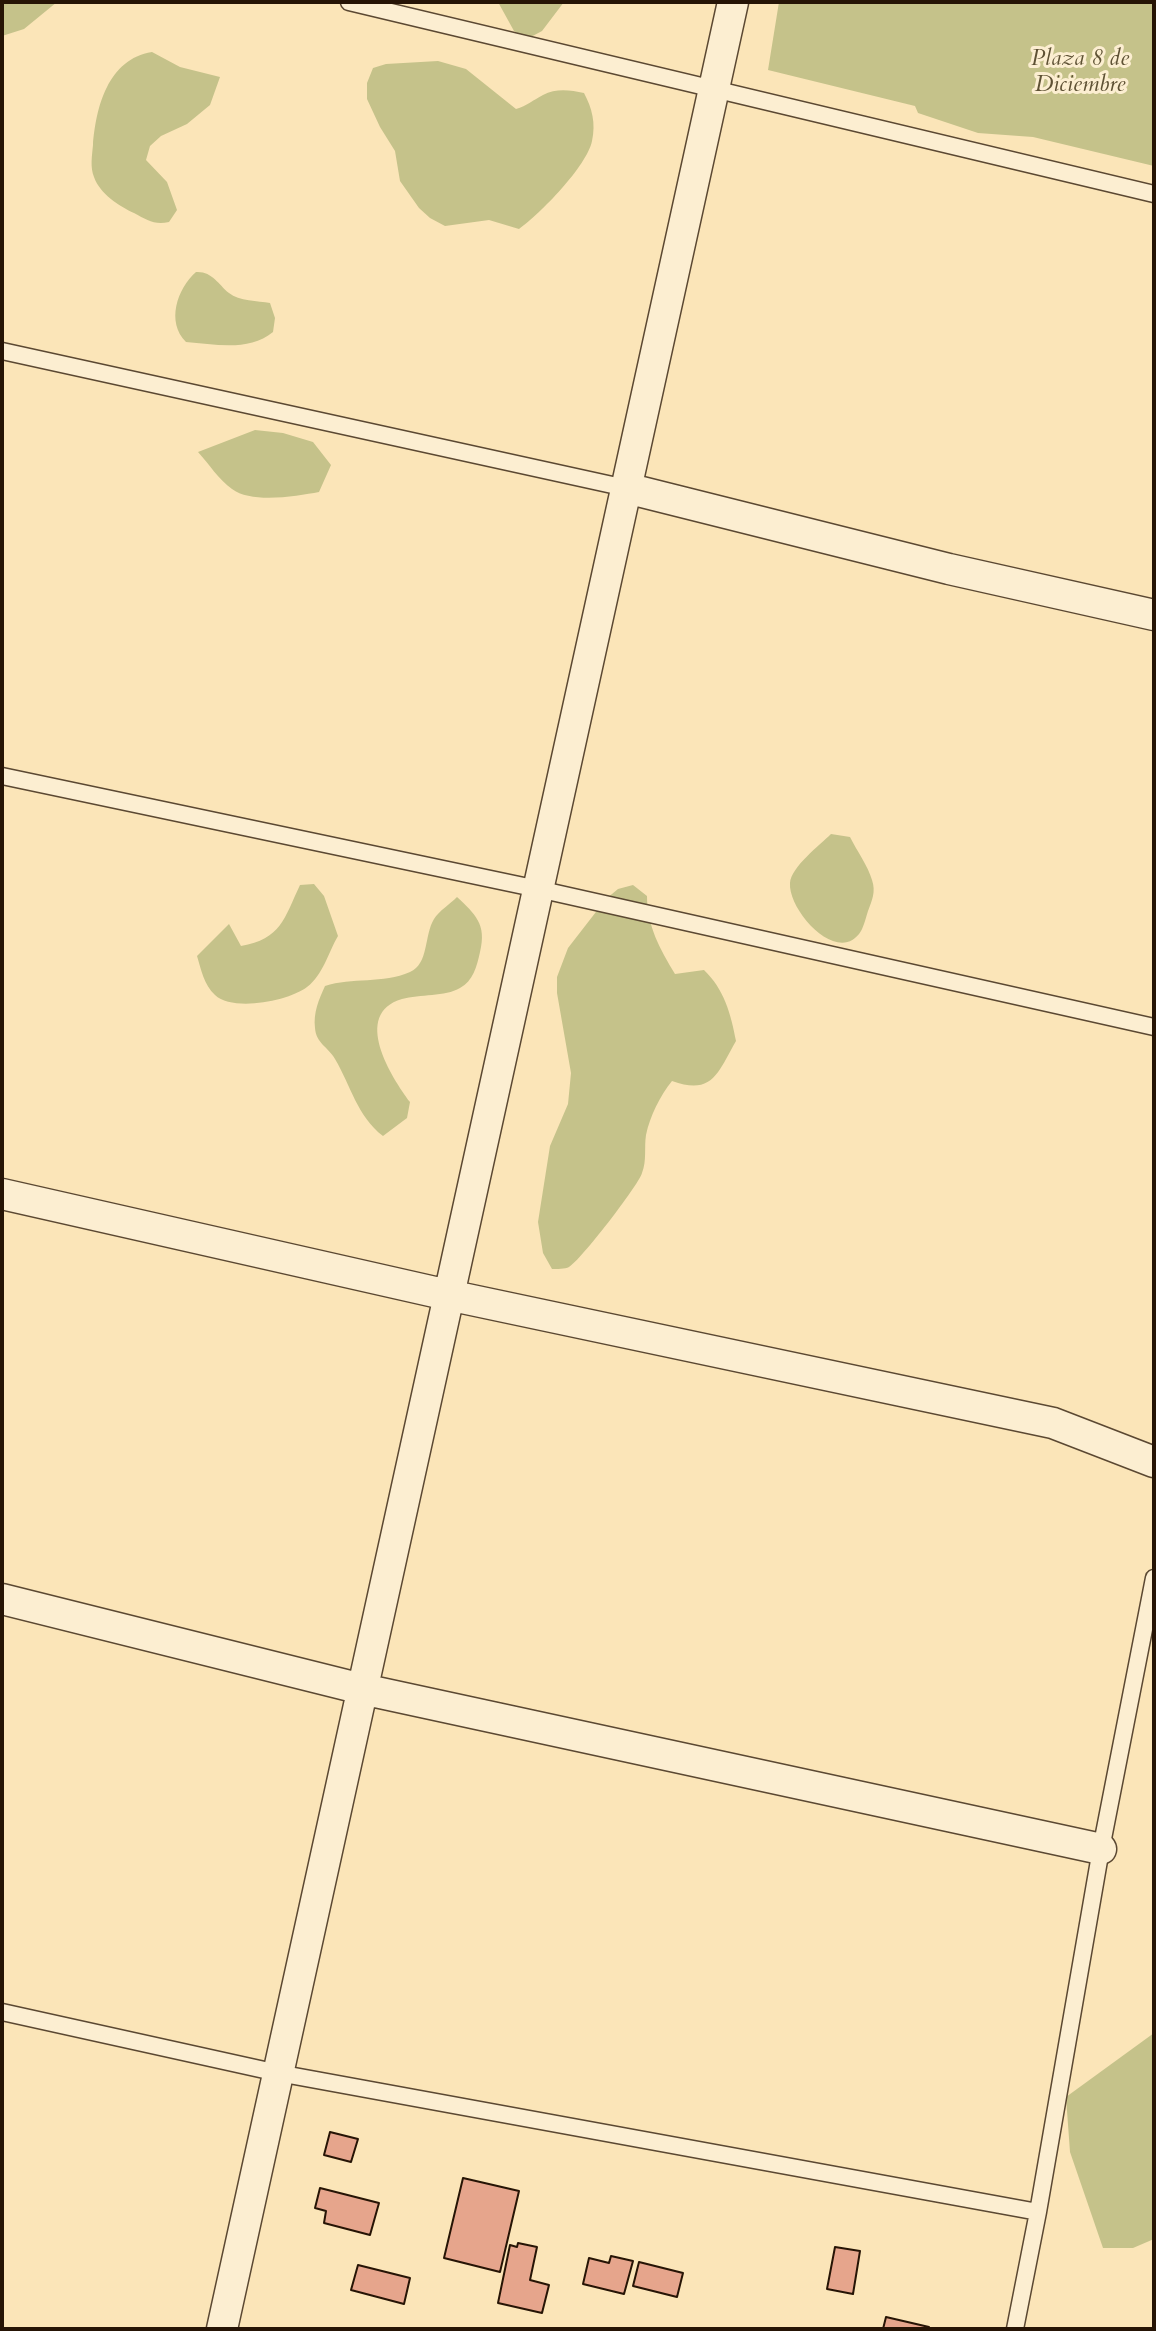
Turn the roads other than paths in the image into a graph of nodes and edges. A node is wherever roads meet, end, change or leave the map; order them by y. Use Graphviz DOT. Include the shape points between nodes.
graph roads {
  1 [pos="349,2"];
  2 [pos="733,2"];
  3 [pos="714,89"];
  4 [pos="1154,194"];
  5 [pos="2,351"];
  6 [pos="626,488"];
  7 [pos="1154,615"];
  8 [pos="2,776"];
  9 [pos="538,889"];
  10 [pos="1154,1027"];
  11 [pos="2,1194"];
  12 [pos="448,1295"];
  13 [pos="1154,1462"];
  14 [pos="1154,1578"];
  15 [pos="2,1599"];
  16 [pos="362,1689"];
  17 [pos="1101,1849"];
  18 [pos="2,2012"];
  19 [pos="278,2073"];
  20 [pos="1038,2212"];
  21 [pos="222,2329"];
  22 [pos="1015,2329"];
  1 -- 3 [label="lane"];
  2 -- 3 [label="street"];
  3 -- 4 [label="lane"];
  3 -- 6 [label="street"];
  5 -- 6 [label="lane"];
  6 -- 7 [label="street"];
  6 -- 9 [label="street"];
  8 -- 9 [label="lane"];
  9 -- 10 [label="lane"];
  9 -- 12 [label="street"];
  11 -- 12 [label="street"];
  12 -- 13 [label="street" via="1053,1423"];
  12 -- 16 [label="street"];
  14 -- 17 [label="lane"];
  15 -- 16 [label="street"];
  16 -- 17 [label="street"];
  16 -- 19 [label="street"];
  17 -- 20 [label="lane"];
  18 -- 19 [label="lane"];
  19 -- 20 [label="lane"];
  19 -- 21 [label="street"];
  20 -- 22 [label="lane"];
}
